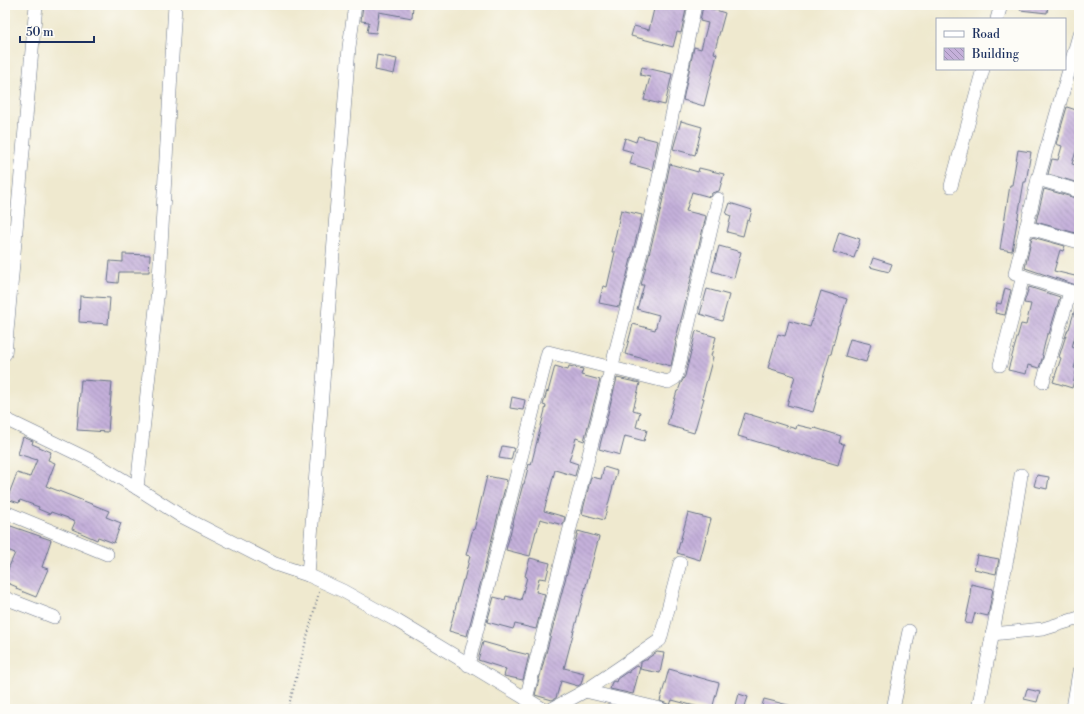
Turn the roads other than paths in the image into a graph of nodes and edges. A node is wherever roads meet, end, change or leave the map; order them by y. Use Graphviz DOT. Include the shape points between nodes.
graph roads {
  1 [pos="36,5"];
  2 [pos="175,5"];
  3 [pos="355,5"];
  4 [pos="695,5"];
  5 [pos="1001,5"];
  6 [pos="998,18"];
  7 [pos="1079,35"];
  8 [pos="984,70"];
  9 [pos="1038,179"];
  10 [pos="951,186"];
  11 [pos="1079,191"];
  12 [pos="718,199"];
  13 [pos="1026,227"];
  14 [pos="1079,242"];
  15 [pos="1023,276"];
  16 [pos="1074,293"];
  17 [pos="5,354"];
  18 [pos="1000,365"];
  19 [pos="611,367"];
  20 [pos="1044,382"];
  21 [pos="5,419"];
  22 [pos="1021,475"];
  23 [pos="137,488"];
  24 [pos="5,512"];
  25 [pos="107,554"];
  26 [pos="680,563"];
  27 [pos="308,576"];
  28 [pos="5,598"];
  29 [pos="54,617"];
  30 [pos="1079,618"];
  31 [pos="909,631"];
  32 [pos="992,634"];
  33 [pos="468,664"];
  34 [pos="1079,672"];
  35 [pos="585,692"];
  36 [pos="526,699"];
  37 [pos="1073,708"];
  38 [pos="543,709"];
  39 [pos="552,709"];
  40 [pos="661,709"];
  41 [pos="893,709"];
  42 [pos="978,709"];
  1 -- 17 [label="street"];
  2 -- 23 [label="street" via="159,279"];
  3 -- 27 [label="street" via="349,47"];
  4 -- 19 [label="street" via="652,206"];
  5 -- 6 [label="street"];
  7 -- 9 [label="street"];
  8 -- 10 [label="street"];
  9 -- 11 [label="street"];
  9 -- 13 [label="street"];
  12 -- 19 [label="street" via="675,378 668,382"];
  13 -- 14 [label="street"];
  13 -- 15 [label="street" via="1015,274"];
  15 -- 16 [label="street"];
  15 -- 18 [label="street"];
  16 -- 20 [label="street"];
  19 -- 33 [label="street" via="548,352"];
  19 -- 36 [label="street"];
  21 -- 23 [label="street" via="90,460"];
  22 -- 32 [label="street"];
  23 -- 27 [label="street" via="181,516 275,564"];
  24 -- 25 [label="street"];
  26 -- 35 [label="street" via="660,640"];
  27 -- 33 [label="street" via="344,591"];
  28 -- 29 [label="street"];
  30 -- 32 [label="street" via="1043,629"];
  31 -- 41 [label="street"];
  32 -- 42 [label="street"];
  33 -- 36 [label="street"];
  34 -- 37 [label="street"];
  35 -- 39 [label="street"];
  35 -- 40 [label="street"];
  36 -- 38 [label="street"];
}
